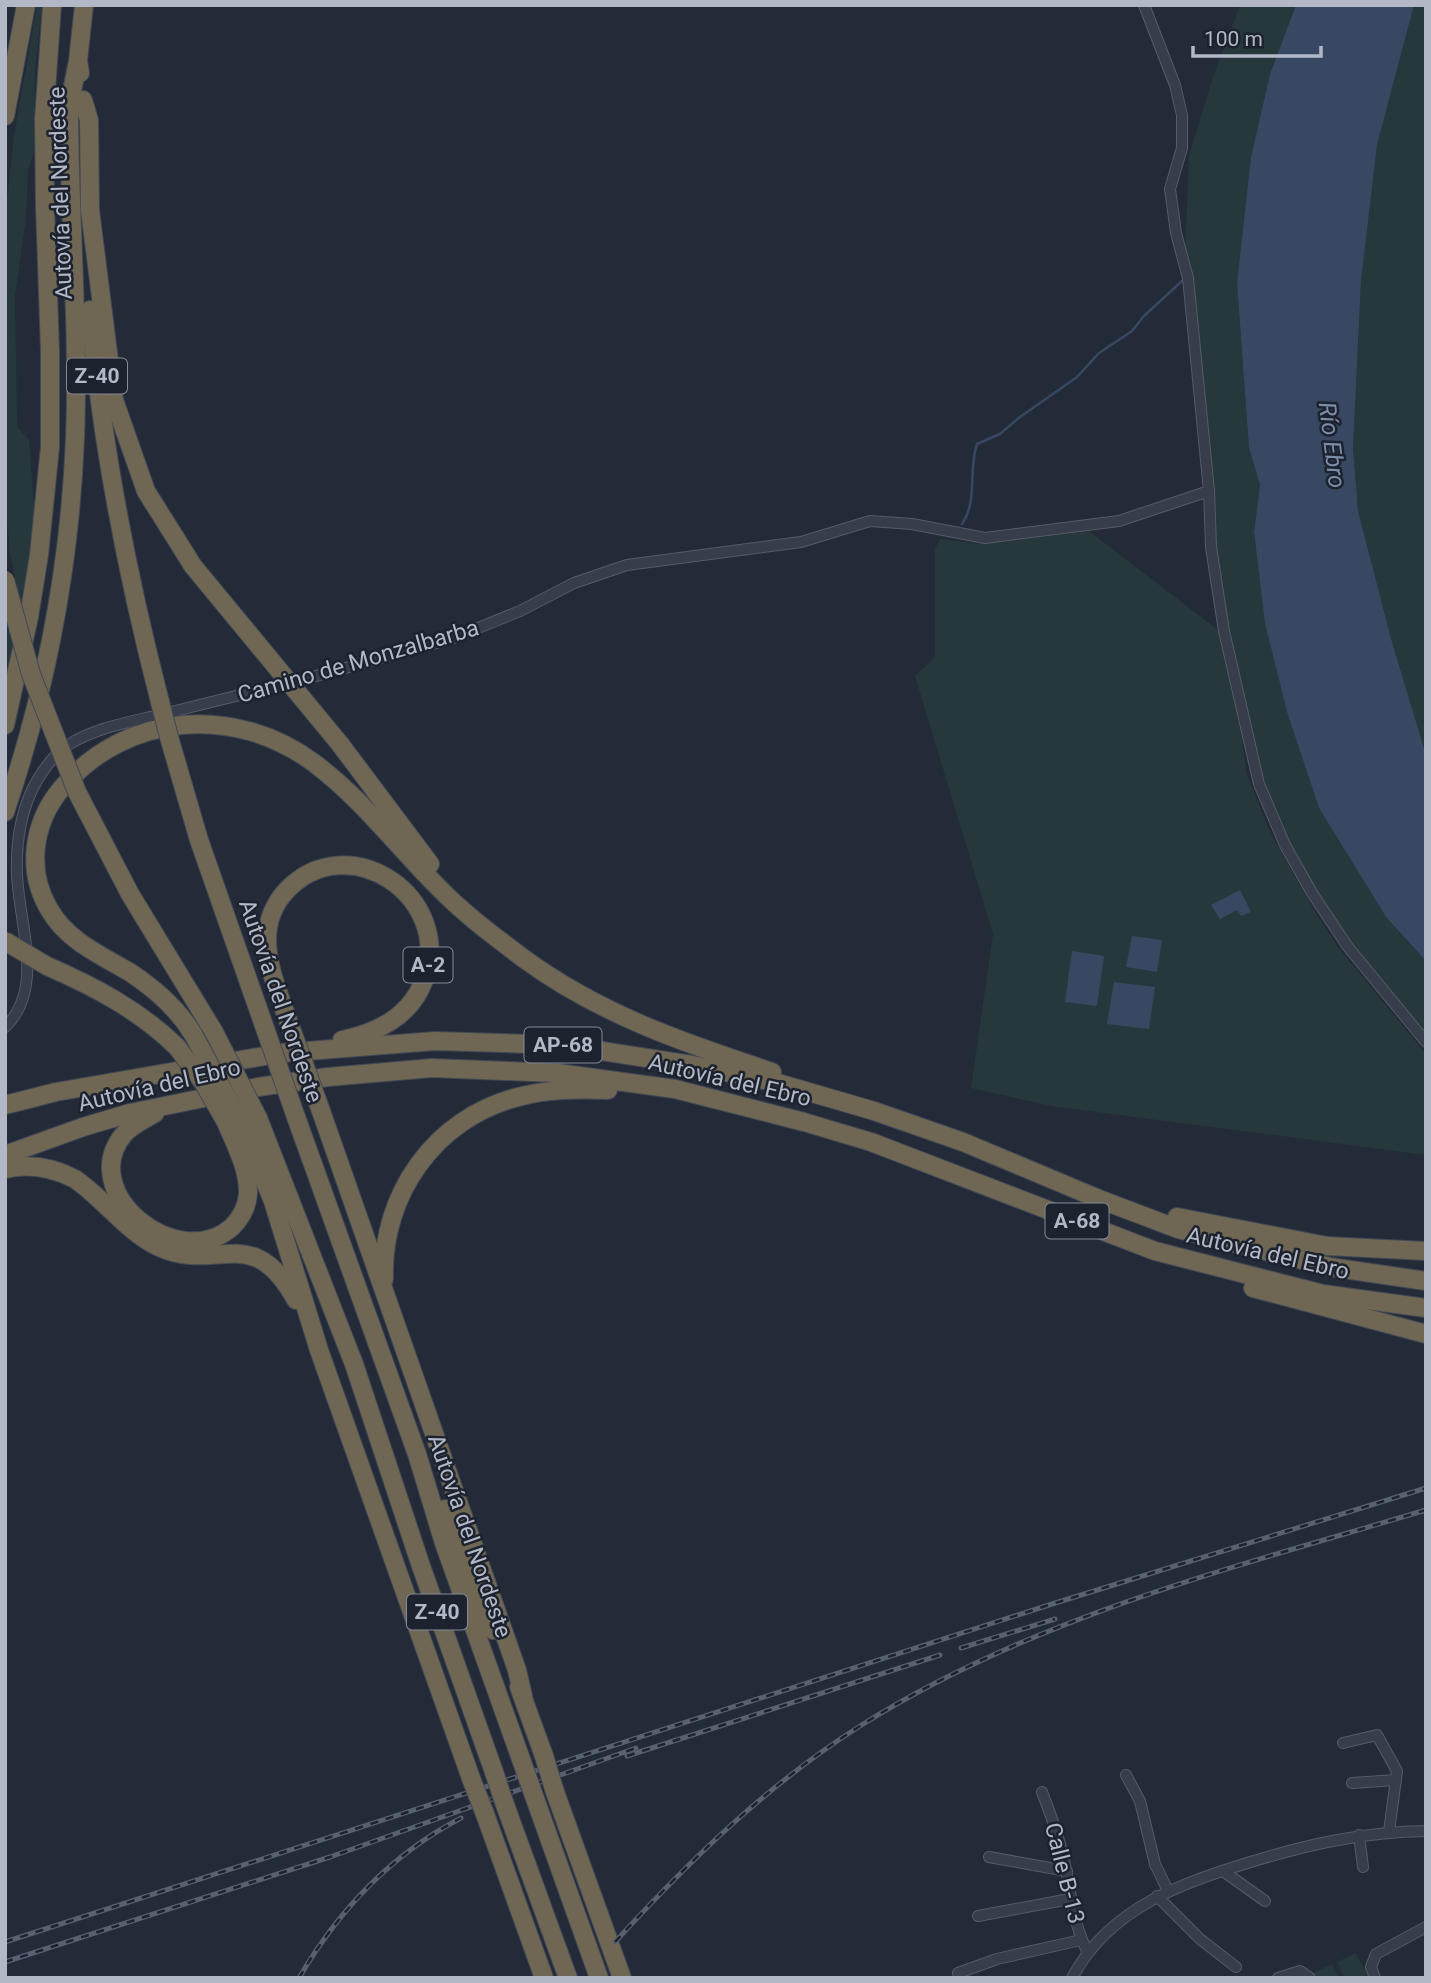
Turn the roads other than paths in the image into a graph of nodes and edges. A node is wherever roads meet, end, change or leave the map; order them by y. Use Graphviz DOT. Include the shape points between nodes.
graph roads {
  1 [pos="26,5"];
  2 [pos="52,5"];
  3 [pos="84,5"];
  4 [pos="1144,5"];
  5 [pos="78,61"];
  6 [pos="83,100"];
  7 [pos="5,116"];
  8 [pos="1209,491"];
  9 [pos="5,580"];
  10 [pos="5,725"];
  11 [pos="5,812"];
  12 [pos="491,933"];
  13 [pos="5,941"];
  14 [pos="5,1027"];
  15 [pos="1426,1042"];
  16 [pos="152,1075"];
  17 [pos="736,1104"];
  18 [pos="5,1105"];
  19 [pos="167,1105"];
  20 [pos="242,1121"];
  21 [pos="963,1142"];
  22 [pos="5,1155"];
  23 [pos="1021,1166"];
  24 [pos="5,1168"];
  25 [pos="1155,1251"];
  26 [pos="1426,1251"];
  27 [pos="1426,1281"];
  28 [pos="386,1297"];
  29 [pos="1426,1308"];
  30 [pos="1426,1334"];
  31 [pos="319,1350"];
  32 [pos="382,1452"];
  33 [pos="417,1454"];
  34 [pos="408,1597"];
  35 [pos="523,1696"];
  36 [pos="1343,1743"];
  37 [pos="1126,1774"];
  38 [pos="1396,1780"];
  39 [pos="1352,1783"];
  40 [pos="1042,1792"];
  41 [pos="1426,1831"];
  42 [pos="1389,1832"];
  43 [pos="1359,1835"];
  44 [pos="989,1857"];
  45 [pos="1363,1867"];
  46 [pos="1067,1871"];
  47 [pos="1223,1871"];
  48 [pos="1168,1891"];
  49 [pos="1157,1896"];
  50 [pos="1070,1899"];
  51 [pos="1265,1901"];
  52 [pos="978,1916"];
  53 [pos="1426,1927"];
  54 [pos="1081,1940"];
  55 [pos="1088,1953"];
  56 [pos="1236,1967"];
  57 [pos="958,1973"];
  58 [pos="544,1978"];
  59 [pos="568,1978"];
  60 [pos="599,1978"];
  61 [pos="622,1978"];
  62 [pos="1072,1978"];
  63 [pos="1278,1978"];
  64 [pos="1310,1978"];
  65 [pos="1375,1978"];
  1 -- 7 [label="highway, Autovía del Nordeste"];
  2 -- 10 [label="highway" via="44,119 50,447 29,617"];
  3 -- 5 [label="highway, Autovía del Nordeste / Z-40"];
  4 -- 8 [label="street" via="1182,115 1182,148 1170,189 1188,278"];
  5 -- 6 [label="highway, Autovía del Nordeste / Z-40"];
  5 -- 11 [label="highway" via="70,101 75,395 69,518 43,683"];
  6 -- 12 [label="highway" via="89,120 90,210 114,400 146,491 193,566 340,744 440,877"];
  6 -- 33 [label="highway, Autovía del Nordeste / Z-40, bridge" via="82,216 102,420 143,635 199,840"];
  8 -- 14 [label="street, Camino de Monzalbarba, bridge" via="1119,521 985,538 870,521 801,542 627,565 574,583 451,639 100,730 70,744 48,763 30,795 19,829 17,877 27,967 21,1003"];
  8 -- 15 [label="street" via="1210,547 1224,632 1259,784 1312,893 1348,947"];
  9 -- 20 [label="highway, Z-40, bridge" via="31,674 77,792 130,894 214,1032"];
  12 -- 20 [label="highway, bridge" via="439,889 346,790 313,762 262,735 183,723 133,736 98,757 62,788 38,827 37,873 48,908 87,948 153,990 178,1013"];
  12 -- 21 [label="highway" via="548,976 636,1023 875,1106"];
  13 -- 20 [label="highway, bridge" via="130,1008 157,1028"];
  16 -- 18 [label="highway, Autovía del Ebro / AP-68"];
  16 -- 21 [label="highway, Autovía del Ebro / AP-68" via="282,1053 435,1041 564,1045 778,1083"];
  16 -- 28 [label="highway, A-2, bridge" via="263,1053 347,1039 394,1019 419,991 429,952 422,917 401,888 373,870 340,866 310,874 284,894 270,919 267,939 285,1012 321,1111"];
  17 -- 19 [label="highway, Autovía del Ebro / AP-68" via="645,1083 558,1073 432,1068 258,1087"];
  17 -- 25 [label="highway, Autovía del Ebro / A-68" via="870,1142"];
  17 -- 28 [label="highway" via="637,1091 561,1090 516,1097 471,1118 418,1166 393,1209 383,1257"];
  19 -- 20 [label="highway" via="122,1137 112,1158 112,1175 133,1214 170,1239 212,1238 229,1229 244,1210 248,1195"];
  19 -- 22 [label="highway, Autovía del Ebro / AP-68" via="83,1127"];
  20 -- 31 [label="highway" via="273,1201"];
  20 -- 32 [label="highway, Z-40" via="354,1364"];
  21 -- 23 [label="highway, Autovía del Ebro / A-68"];
  23 -- 26 [label="highway" via="1181,1219 1327,1245"];
  23 -- 27 [label="highway, Autovía del Ebro / A-68" via="1222,1242 1330,1267"];
  24 -- 31 [label="highway" via="34,1166 75,1178 161,1248 238,1254 265,1262 286,1282"];
  25 -- 29 [label="highway, Autovía del Ebro / A-68" via="1323,1294"];
  25 -- 30 [label="highway" via="1213,1277"];
  28 -- 35 [label="highway"];
  31 -- 34 [label="highway"];
  32 -- 34 [label="highway" via="393,1536"];
  32 -- 59 [label="highway, Z-40, bridge"];
  33 -- 35 [label="highway" via="432,1473 478,1599"];
  33 -- 60 [label="highway, Autovía del Nordeste / Z-40, bridge" via="444,1543"];
  34 -- 58 [label="highway, bridge"];
  35 -- 61 [label="highway, bridge"];
  36 -- 38 [label="street" via="1377,1735 1397,1771"];
  37 -- 48 [label="street" via="1140,1801 1155,1864"];
  38 -- 39 [label="street"];
  38 -- 42 [label="street"];
  40 -- 46 [label="street, Calle B-13"];
  41 -- 42 [label="street"];
  42 -- 43 [label="street"];
  43 -- 45 [label="street"];
  43 -- 47 [label="street"];
  44 -- 46 [label="street"];
  46 -- 50 [label="street, Calle B-13"];
  47 -- 48 [label="street"];
  47 -- 51 [label="street"];
  48 -- 49 [label="street"];
  49 -- 55 [label="street" via="1133,1911"];
  49 -- 56 [label="street"];
  50 -- 52 [label="street"];
  50 -- 54 [label="street, Calle B-13"];
  53 -- 65 [label="street" via="1377,1954 1371,1967"];
  54 -- 55 [label="street, Calle B-13"];
  54 -- 57 [label="street"];
  55 -- 62 [label="street"];
  63 -- 64 [label="street" via="1300,1971"];
}
